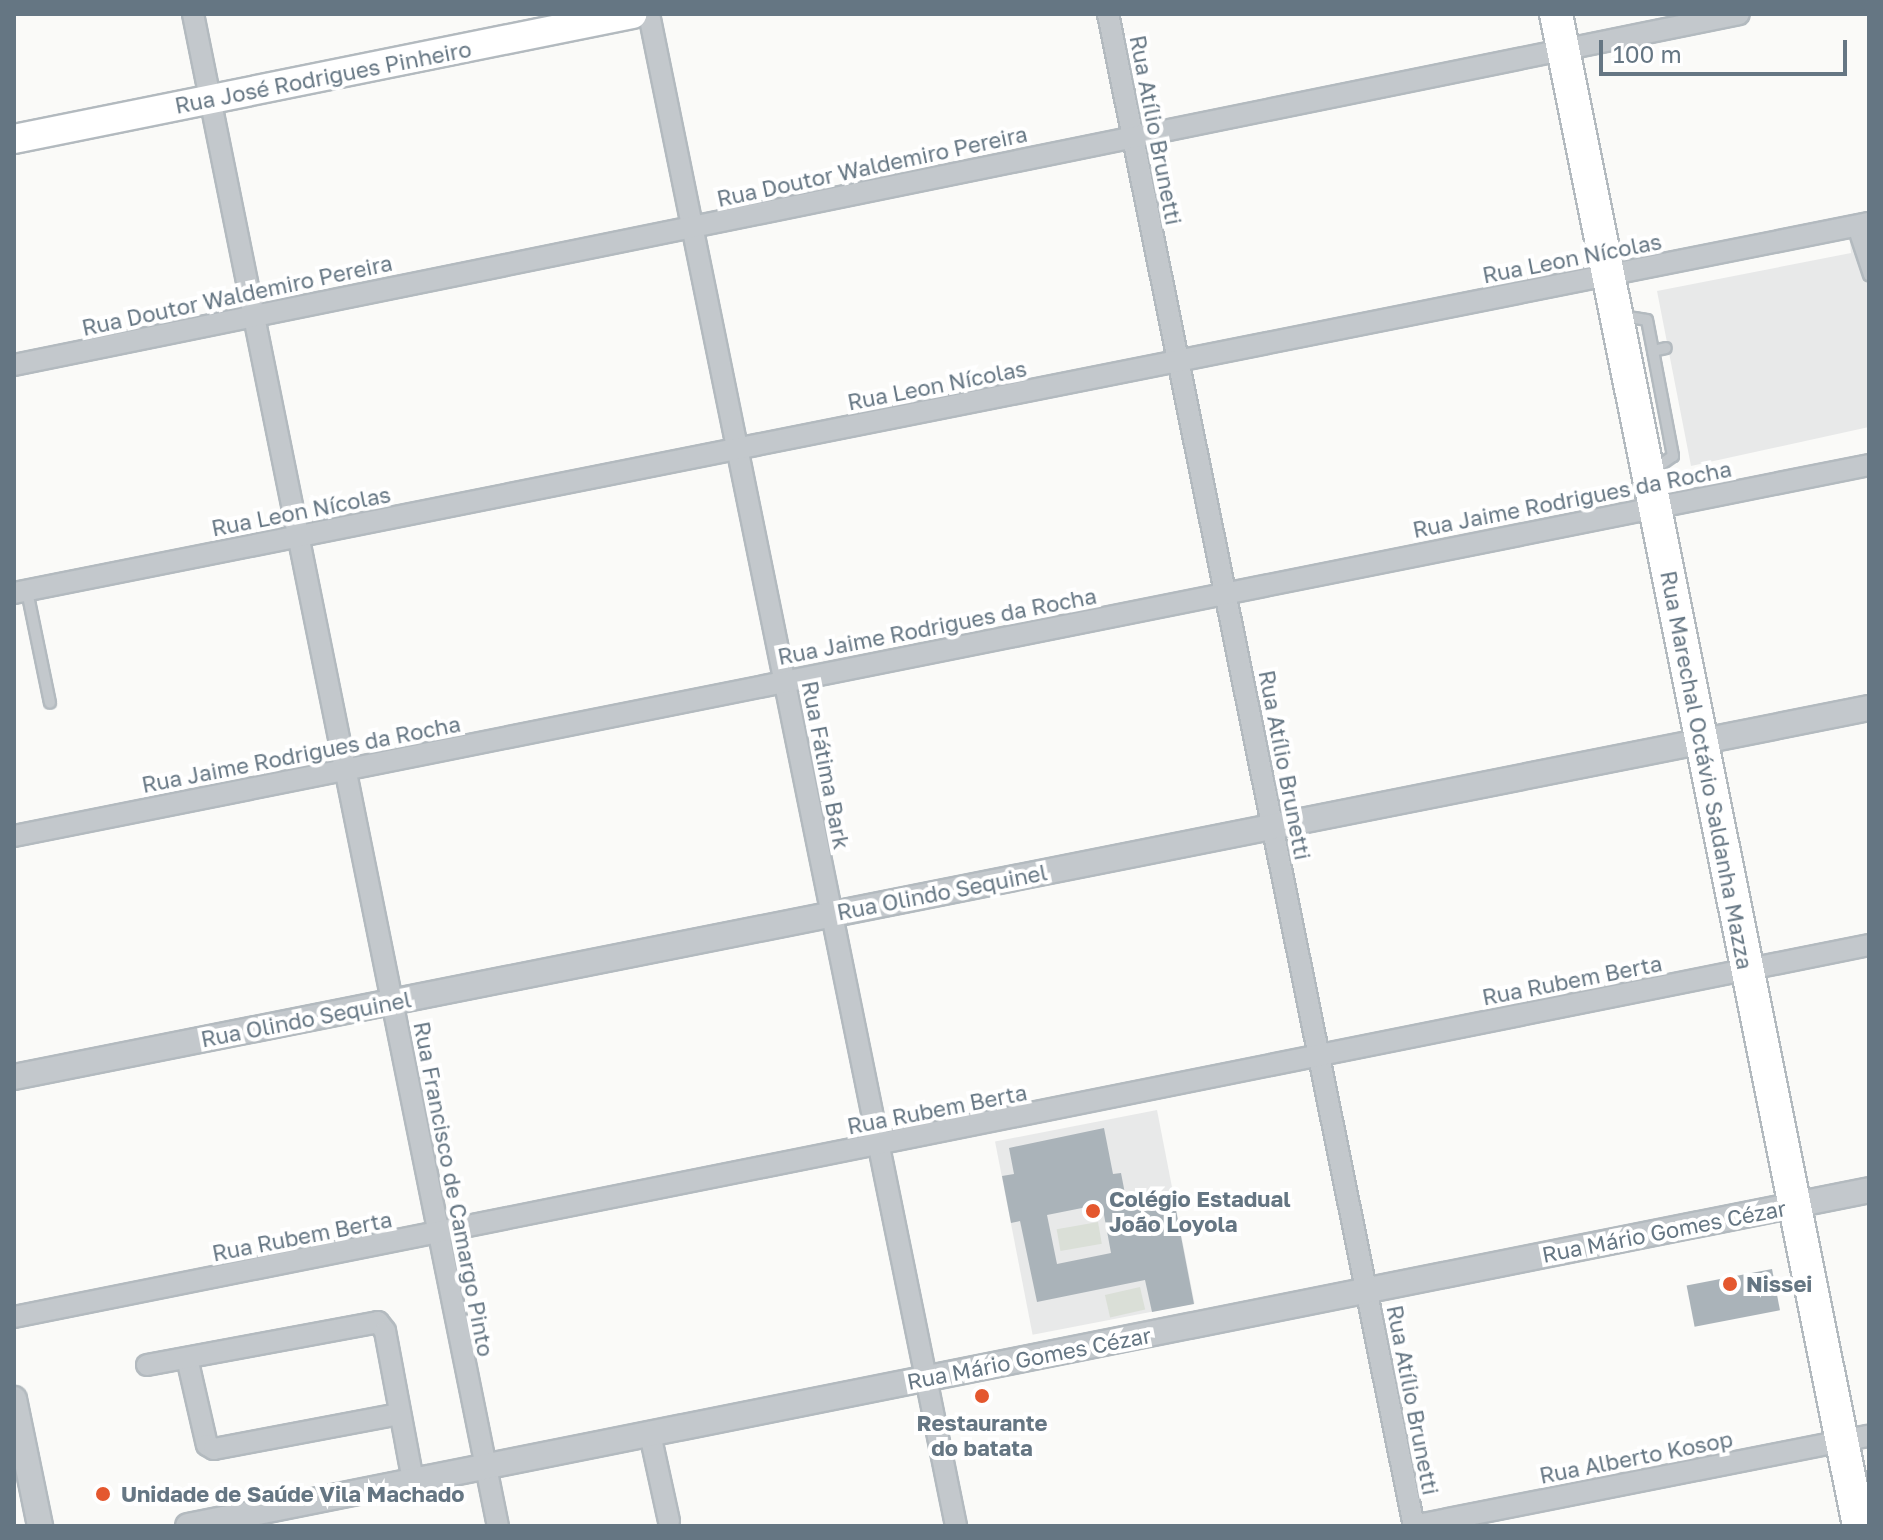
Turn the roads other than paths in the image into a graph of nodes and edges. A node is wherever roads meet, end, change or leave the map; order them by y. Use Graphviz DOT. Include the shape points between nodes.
graph roads {
  1 [pos="193,14"];
  2 [pos="632,14"];
  3 [pos="649,14"];
  4 [pos="1108,14"];
  5 [pos="1556,14"];
  6 [pos="1739,14"];
  7 [pos="1563,50"];
  8 [pos="210,100"];
  9 [pos="1133,137"];
  10 [pos="14,139"];
  11 [pos="1861,225"];
  12 [pos="693,227"];
  13 [pos="1869,251"];
  14 [pos="1865,261"];
  15 [pos="1869,275"];
  16 [pos="1608,276"];
  17 [pos="1616,315"];
  18 [pos="254,316"];
  19 [pos="1666,348"];
  20 [pos="1653,351"];
  21 [pos="1178,361"];
  22 [pos="14,365"];
  23 [pos="1679,420"];
  24 [pos="1667,422"];
  25 [pos="738,449"];
  26 [pos="1869,465"];
  27 [pos="1648,474"];
  28 [pos="1655,507"];
  29 [pos="298,536"];
  30 [pos="21,592"];
  31 [pos="1225,593"];
  32 [pos="785,681"];
  33 [pos="50,703"];
  34 [pos="1869,708"];
  35 [pos="1701,741"];
  36 [pos="345,769"];
  37 [pos="1272,826"];
  38 [pos="14,836"];
  39 [pos="832,914"];
  40 [pos="1869,945"];
  41 [pos="1747,969"];
  42 [pos="392,1002"];
  43 [pos="1319,1056"];
  44 [pos="14,1077"];
  45 [pos="879,1145"];
  46 [pos="1869,1190"];
  47 [pos="1794,1205"];
  48 [pos="439,1234"];
  49 [pos="1367,1291"];
  50 [pos="14,1317"];
  51 [pos="187,1358"];
  52 [pos="147,1365"];
  53 [pos="926,1379"];
  54 [pos="14,1399"];
  55 [pos="400,1414"];
  56 [pos="650,1434"];
  57 [pos="1855,1438"];
  58 [pos="486,1467"];
  59 [pos="413,1481"];
  60 [pos="1860,1491"];
  61 [pos="259,1519"];
  62 [pos="669,1521"];
  63 [pos="40,1526"];
  64 [pos="188,1526"];
  65 [pos="498,1526"];
  66 [pos="956,1526"];
  67 [pos="1414,1526"];
  68 [pos="1859,1526"];
  1 -- 8 [label="street, Rua Francisco de Camargo Pinto"];
  2 -- 8 [label="main road, Rua José Rodrigues Pinheiro"];
  3 -- 12 [label="street, Rua Fátima Bark"];
  4 -- 9 [label="street, Rua Atílio Brunetti"];
  5 -- 7 [label="main road, Rua Marechal Octávio Saldanha Mazza"];
  6 -- 7 [label="street, Rua Doutor Waldemiro Pereira"];
  7 -- 9 [label="street, Rua Doutor Waldemiro Pereira"];
  7 -- 16 [label="main road, Rua Marechal Octávio Saldanha Mazza"];
  8 -- 10 [label="main road, Rua José Rodrigues Pinheiro"];
  8 -- 18 [label="street, Rua Francisco de Camargo Pinto"];
  9 -- 12 [label="street, Rua Doutor Waldemiro Pereira"];
  9 -- 21 [label="street, Rua Atílio Brunetti"];
  11 -- 13 [label="lane"];
  11 -- 14 [label="lane"];
  11 -- 16 [label="street, Rua Leon Nícolas"];
  12 -- 18 [label="street, Rua Doutor Waldemiro Pereira"];
  12 -- 25 [label="street, Rua Fátima Bark"];
  14 -- 15 [label="lane"];
  16 -- 17 [label="main road, Rua Marechal Octávio Saldanha Mazza"];
  16 -- 21 [label="street, Rua Leon Nícolas"];
  17 -- 20 [label="lane" via="1647,320"];
  17 -- 27 [label="main road, Rua Marechal Octávio Saldanha Mazza"];
  18 -- 22 [label="street, Rua Doutor Waldemiro Pereira"];
  18 -- 29 [label="street, Rua Francisco de Camargo Pinto"];
  19 -- 20 [label="lane"];
  20 -- 24 [label="lane"];
  21 -- 25 [label="street, Rua Leon Nícolas"];
  21 -- 31 [label="street, Rua Atílio Brunetti"];
  23 -- 24 [label="lane"];
  24 -- 27 [label="lane" via="1673,456"];
  25 -- 29 [label="street, Rua Leon Nícolas"];
  25 -- 32 [label="street, Rua Fátima Bark"];
  26 -- 28 [label="street, Rua Jaime Rodrigues da Rocha"];
  27 -- 28 [label="main road, Rua Marechal Octávio Saldanha Mazza"];
  28 -- 31 [label="street, Rua Jaime Rodrigues da Rocha"];
  28 -- 35 [label="main road, Rua Marechal Octávio Saldanha Mazza"];
  29 -- 30 [label="street, Rua Leon Nícolas"];
  29 -- 36 [label="street, Rua Francisco de Camargo Pinto"];
  30 -- 33 [label="lane"];
  31 -- 32 [label="street, Rua Jaime Rodrigues da Rocha"];
  31 -- 37 [label="street, Rua Atílio Brunetti"];
  32 -- 36 [label="street, Rua Jaime Rodrigues da Rocha"];
  32 -- 39 [label="street, Rua Fátima Bark"];
  34 -- 35 [label="street, Rua Olindo Sequinel"];
  35 -- 37 [label="street, Rua Olindo Sequinel"];
  35 -- 41 [label="main road, Rua Marechal Octávio Saldanha Mazza"];
  36 -- 38 [label="street, Rua Jaime Rodrigues da Rocha"];
  36 -- 42 [label="street, Rua Francisco de Camargo Pinto"];
  37 -- 39 [label="street, Rua Olindo Sequinel"];
  37 -- 43 [label="street, Rua Atílio Brunetti"];
  39 -- 42 [label="street, Rua Olindo Sequinel"];
  39 -- 45 [label="street, Rua Fátima Bark"];
  40 -- 41 [label="street, Rua Rubem Berta"];
  41 -- 43 [label="street, Rua Rubem Berta"];
  41 -- 47 [label="main road, Rua Marechal Octávio Saldanha Mazza"];
  42 -- 44 [label="street, Rua Olindo Sequinel"];
  42 -- 48 [label="street, Rua Francisco de Camargo Pinto"];
  43 -- 45 [label="street, Rua Rubem Berta"];
  43 -- 49 [label="street, Rua Atílio Brunetti"];
  45 -- 48 [label="street, Rua Rubem Berta"];
  45 -- 53 [label="street, Rua Fátima Bark"];
  46 -- 47 [label="street, Rua Mário Gomes Cézar"];
  47 -- 49 [label="street, Rua Mário Gomes Cézar"];
  47 -- 57 [label="main road, Rua Marechal Octávio Saldanha Mazza"];
  48 -- 50 [label="street, Rua Rubem Berta"];
  48 -- 58 [label="street, Rua Francisco de Camargo Pinto"];
  49 -- 53 [label="street, Rua Mário Gomes Cézar"];
  49 -- 67 [label="street, Rua Atílio Brunetti"];
  51 -- 52 [label="street"];
  51 -- 55 [label="street" via="207,1445 214,1449"];
  51 -- 55 [label="street" via="378,1322 385,1331"];
  53 -- 56 [label="street, Rua Mário Gomes Cézar"];
  53 -- 66 [label="street, Rua Fátima Bark"];
  54 -- 63 [label="street"];
  55 -- 59 [label="street"];
  56 -- 58 [label="street, Rua Mário Gomes Cézar"];
  56 -- 62 [label="street"];
  57 -- 60 [label="main road, Rua Marechal Octávio Saldanha Mazza"];
  57 -- 67 [label="street, Rua Alberto Kosop"];
  58 -- 59 [label="street, Rua Mário Gomes Cézar"];
  58 -- 65 [label="street, Rua Francisco de Camargo Pinto"];
  59 -- 61 [label="street, Rua Mário Gomes Cézar"];
  60 -- 68 [label="main road, Rua Marechal Octávio Saldanha Mazza"];
  61 -- 64 [label="street, Rua Mário Gomes Cézar"];
}
